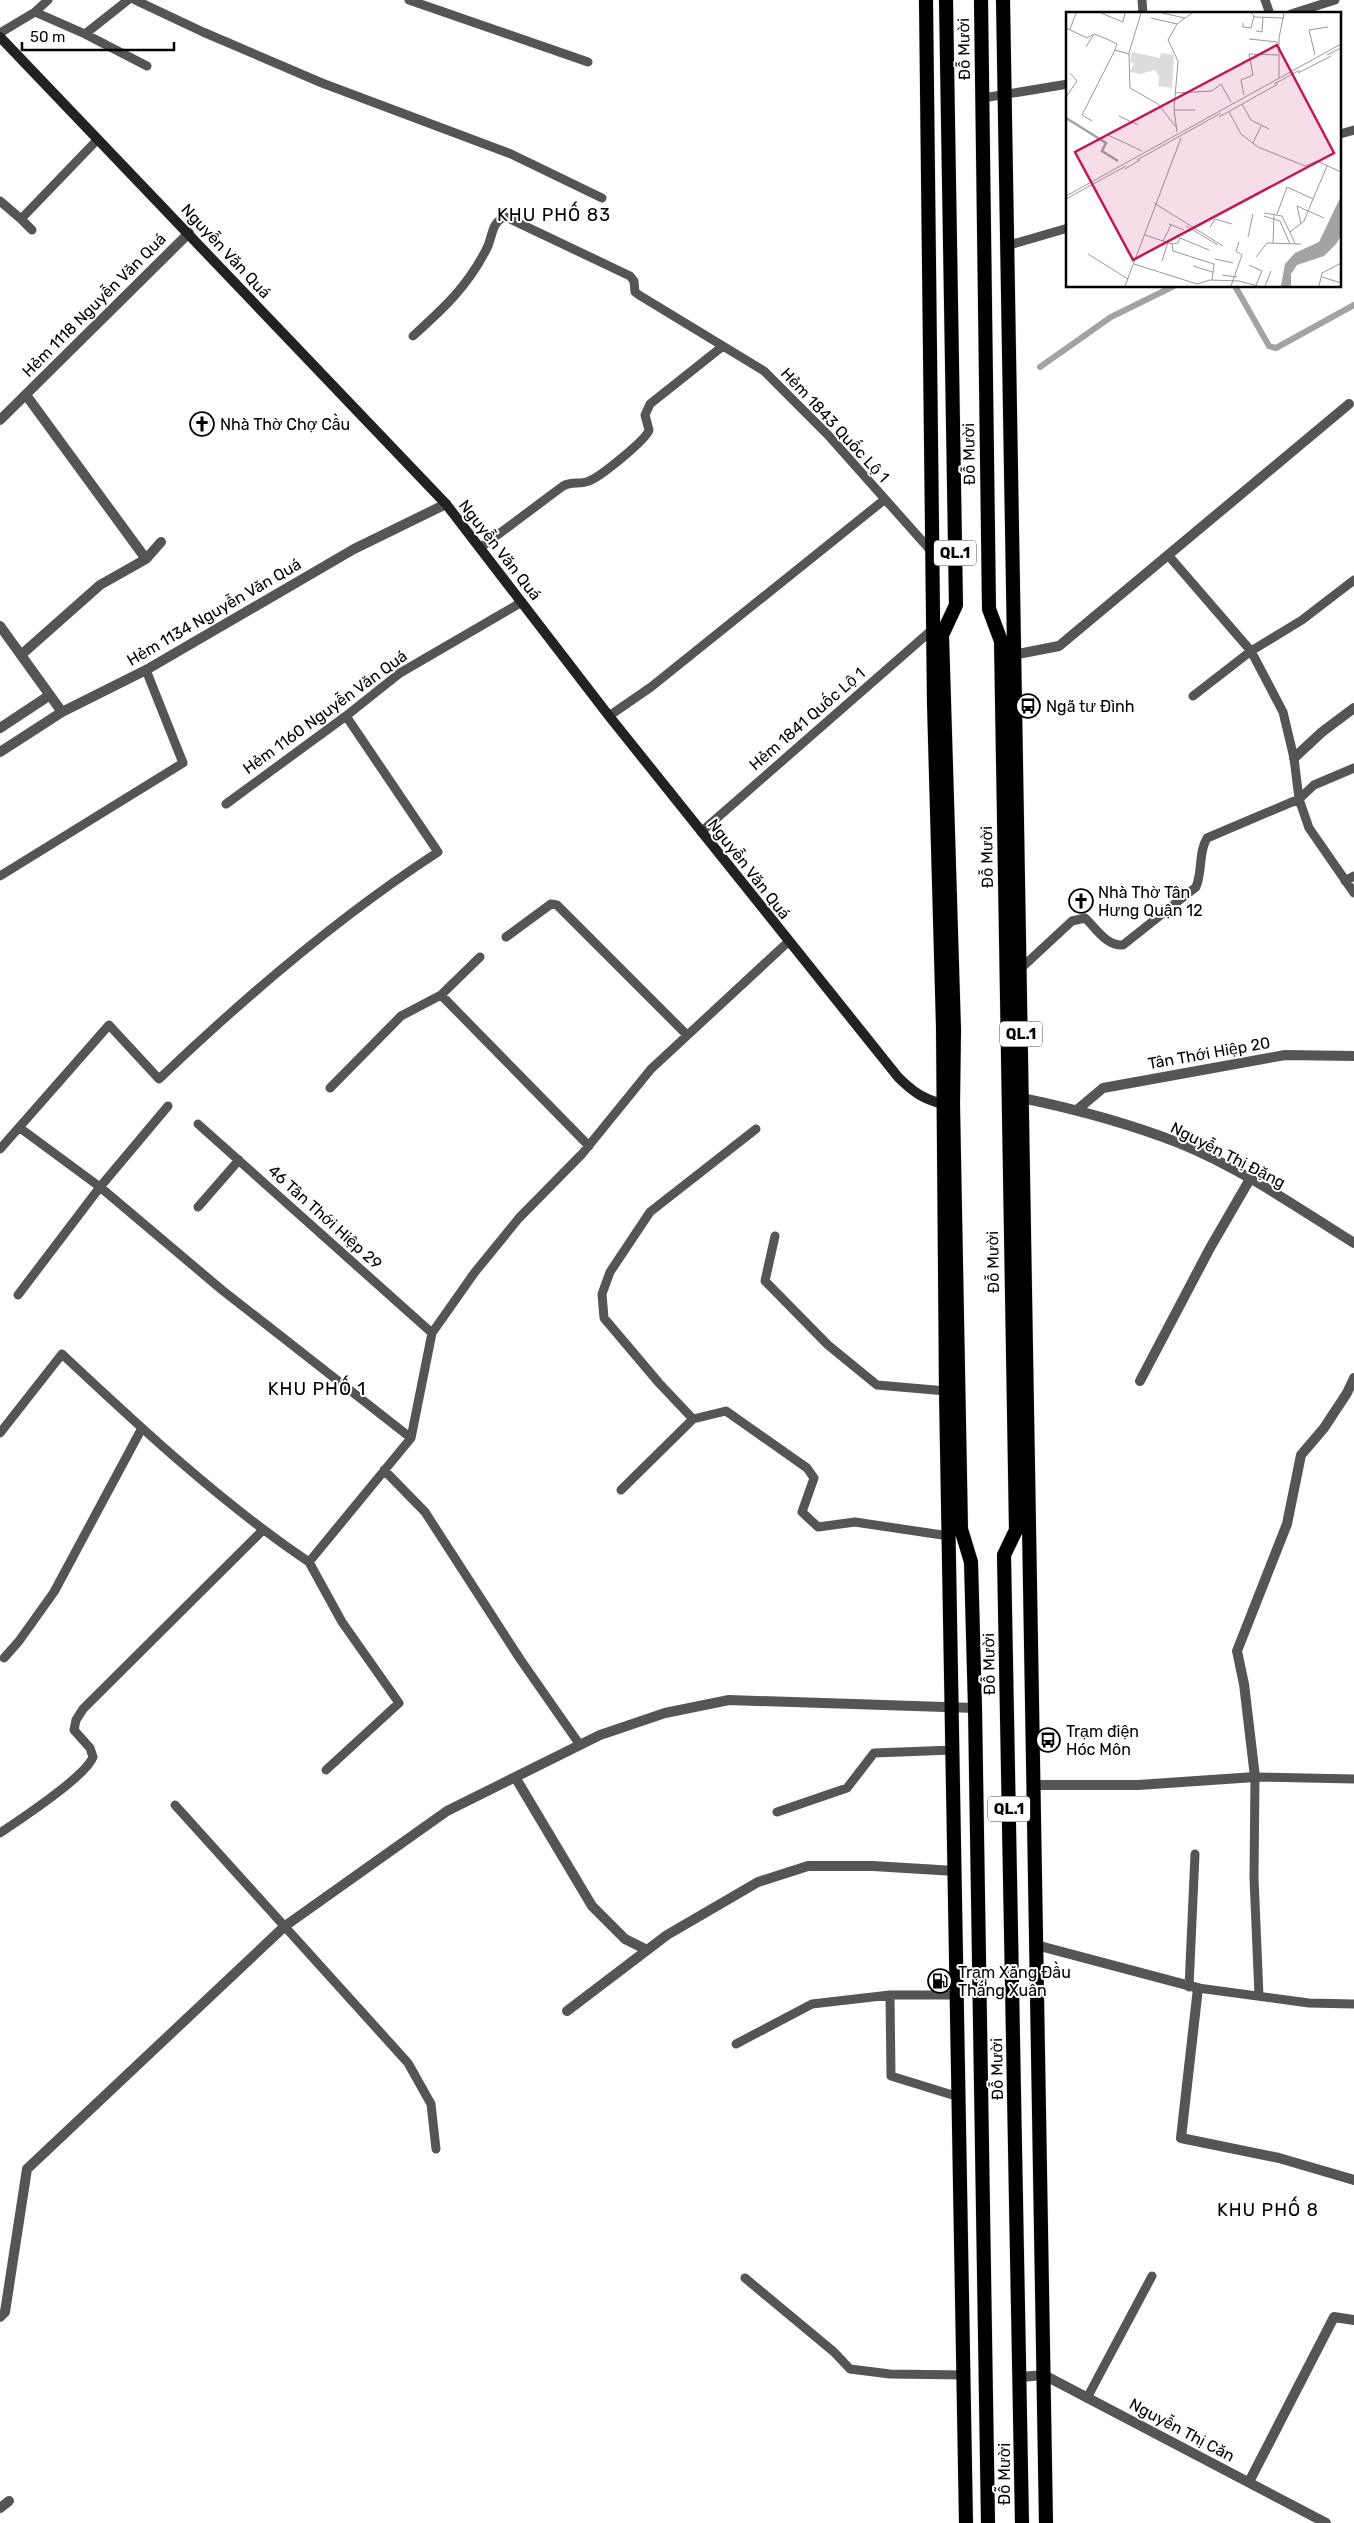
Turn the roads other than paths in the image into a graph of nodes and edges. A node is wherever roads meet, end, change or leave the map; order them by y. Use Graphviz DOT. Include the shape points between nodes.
graph roads {
  1 [pos="48,0"];
  2 [pos="128,0"];
  3 [pos="135,0"];
  4 [pos="410,0"];
  5 [pos="926,0"];
  6 [pos="946,0"];
  7 [pos="981,0"];
  8 [pos="1003,0"];
  9 [pos="1265,0"];
  10 [pos="1335,0"];
  11 [pos="35,12"];
  12 [pos="1269,12"];
  13 [pos="1297,12"];
  14 [pos="0,33"];
  15 [pos="85,34"];
  16 [pos="0,37"];
  17 [pos="588,62"];
  18 [pos="147,66"];
  19 [pos="1066,84"];
  20 [pos="1004,95"];
  21 [pos="982,98"];
  22 [pos="98,139"];
  23 [pos="602,198"];
  24 [pos="0,201"];
  25 [pos="22,219"];
  26 [pos="1066,229"];
  27 [pos="32,230"];
  28 [pos="189,233"];
  29 [pos="1006,246"];
  30 [pos="413,336"];
  31 [pos="722,346"];
  32 [pos="26,395"];
  33 [pos="1349,404"];
  34 [pos="0,420"];
  35 [pos="884,500"];
  36 [pos="446,504"];
  37 [pos="161,542"];
  38 [pos="480,548"];
  39 [pos="932,552"];
  40 [pos="1168,555"];
  41 [pos="146,559"];
  42 [pos="1354,580"];
  43 [pos="522,602"];
  44 [pos="0,626"];
  45 [pos="933,629"];
  46 [pos="1251,651"];
  47 [pos="21,655"];
  48 [pos="1013,655"];
  49 [pos="146,670"];
  50 [pos="50,695"];
  51 [pos="1193,696"];
  52 [pos="1354,708"];
  53 [pos="62,712"];
  54 [pos="346,716"];
  55 [pos="609,716"];
  56 [pos="0,728"];
  57 [pos="0,752"];
  58 [pos="1294,758"];
  59 [pos="1354,768"];
  60 [pos="1299,799"];
  61 [pos="226,804"];
  62 [pos="701,832"];
  63 [pos="0,876"];
  64 [pos="1354,876"];
  65 [pos="1345,881"];
  66 [pos="1354,893"];
  67 [pos="506,937"];
  68 [pos="788,942"];
  69 [pos="480,957"];
  70 [pos="1020,971"];
  71 [pos="1006,976"];
  72 [pos="440,996"];
  73 [pos="687,1035"];
  74 [pos="1354,1056"];
  75 [pos="330,1088"];
  76 [pos="1007,1097"];
  77 [pos="1022,1098"];
  78 [pos="948,1104"];
  79 [pos="168,1106"];
  80 [pos="1078,1109"];
  81 [pos="198,1124"];
  82 [pos="20,1128"];
  83 [pos="756,1129"];
  84 [pos="589,1146"];
  85 [pos="0,1149"];
  86 [pos="239,1160"];
  87 [pos="1250,1179"];
  88 [pos="100,1187"];
  89 [pos="198,1207"];
  90 [pos="774,1236"];
  91 [pos="1354,1244"];
  92 [pos="18,1294"];
  93 [pos="432,1333"];
  94 [pos="1354,1378"];
  95 [pos="1140,1381"];
  96 [pos="946,1391"];
  97 [pos="692,1418"];
  98 [pos="142,1428"];
  99 [pos="0,1433"];
  100 [pos="411,1438"];
  101 [pos="384,1470"];
  102 [pos="621,1490"];
  103 [pos="262,1530"];
  104 [pos="949,1536"];
  105 [pos="309,1562"];
  106 [pos="4,1658"];
  107 [pos="952,1707"];
  108 [pos="975,1708"];
  109 [pos="580,1745"];
  110 [pos="953,1750"];
  111 [pos="326,1770"];
  112 [pos="515,1777"];
  113 [pos="1255,1777"];
  114 [pos="1354,1779"];
  115 [pos="1034,1785"];
  116 [pos="175,1805"];
  117 [pos="778,1812"];
  118 [pos="0,1833"];
  119 [pos="1196,1854"];
  120 [pos="955,1871"];
  121 [pos="285,1926"];
  122 [pos="1036,1945"];
  123 [pos="647,1950"];
  124 [pos="1193,1987"];
  125 [pos="890,1995"];
  126 [pos="958,1995"];
  127 [pos="1259,1996"];
  128 [pos="1354,2004"];
  129 [pos="567,2011"];
  130 [pos="736,2044"];
  131 [pos="960,2097"];
  132 [pos="436,2149"];
  133 [pos="1354,2180"];
  134 [pos="1152,2276"];
  135 [pos="746,2278"];
  136 [pos="0,2317"];
  137 [pos="1354,2320"];
  138 [pos="964,2375"];
  139 [pos="1044,2375"];
  140 [pos="1021,2377"];
  141 [pos="1087,2398"];
  142 [pos="1249,2482"];
  143 [pos="8,2500"];
  144 [pos="0,2508"];
  145 [pos="966,2523"];
  146 [pos="988,2523"];
  147 [pos="1022,2523"];
  148 [pos="1046,2523"];
  149 [pos="1326,2523"];
  1 -- 11 [label="lane"];
  2 -- 15 [label="lane"];
  3 -- 23 [label="lane" via="322,83 511,154"];
  4 -- 17 [label="lane"];
  5 -- 39 [label="highway, Đỗ Mười / QL.1"];
  6 -- 78 [label="highway, Đỗ Mười / QL.1" via="956,605 942,635 954,1030"];
  7 -- 21 [label="highway, Đỗ Mười / QL.1"];
  8 -- 20 [label="highway, Đỗ Mười / QL.1"];
  9 -- 12 [label="lane"];
  10 -- 13 [label="lane"];
  11 -- 14 [label="lane"];
  11 -- 15 [label="lane"];
  15 -- 18 [label="lane"];
  16 -- 22 [label="main road, Nguyễn Văn Quá"];
  19 -- 20 [label="lane"];
  20 -- 21 [label="lane"];
  20 -- 29 [label="highway, Đỗ Mười / QL.1"];
  21 -- 71 [label="highway, Đỗ Mười / QL.1" via="989,608 1002,641"];
  22 -- 25 [label="lane"];
  22 -- 28 [label="main road, Nguyễn Văn Quá"];
  24 -- 25 [label="lane"];
  25 -- 27 [label="lane"];
  26 -- 29 [label="lane"];
  28 -- 32 [label="street, Hẻm 1118 Nguyễn Văn Quá"];
  28 -- 36 [label="main road, Nguyễn Văn Quá"];
  29 -- 48 [label="highway, Đỗ Mười / QL.1"];
  30 -- 31 [label="lane, Hẻm 1843 Quốc Lộ 1" via="455,298 488,247 495,225 506,218 630,276 638,295"];
  31 -- 35 [label="lane, Hẻm 1843 Quốc Lộ 1" via="764,371 828,436"];
  31 -- 38 [label="lane" via="650,404 645,415 649,430 639,444 591,481 563,486"];
  32 -- 34 [label="street, Hẻm 1118 Nguyễn Văn Quá"];
  32 -- 41 [label="street"];
  33 -- 40 [label="street"];
  35 -- 39 [label="lane, Hẻm 1843 Quốc Lộ 1"];
  35 -- 55 [label="lane" via="651,687"];
  36 -- 38 [label="main road, Nguyễn Văn Quá"];
  36 -- 49 [label="street, Hẻm 1134 Nguyễn Văn Quá" via="354,549"];
  37 -- 41 [label="street"];
  38 -- 43 [label="main road, Nguyễn Văn Quá"];
  39 -- 45 [label="highway, Đỗ Mười / QL.1"];
  40 -- 46 [label="lane"];
  40 -- 48 [label="street" via="1059,646"];
  41 -- 47 [label="street" via="100,585"];
  42 -- 46 [label="lane" via="1302,620"];
  43 -- 54 [label="lane, Hẻm 1160 Nguyễn Văn Quá" via="400,673"];
  43 -- 55 [label="main road, Nguyễn Văn Quá"];
  44 -- 47 [label="street"];
  45 -- 62 [label="lane, Hẻm 1841 Quốc Lộ 1"];
  45 -- 78 [label="highway, Đỗ Mười / QL.1"];
  46 -- 51 [label="lane"];
  46 -- 58 [label="lane" via="1283,712"];
  47 -- 50 [label="street"];
  48 -- 70 [label="highway, Đỗ Mười / QL.1"];
  49 -- 53 [label="street, Hẻm 1134 Nguyễn Văn Quá"];
  49 -- 63 [label="lane" via="183,763"];
  50 -- 53 [label="street"];
  50 -- 56 [label="street"];
  52 -- 58 [label="street"];
  53 -- 57 [label="street, Hẻm 1134 Nguyễn Văn Quá"];
  54 -- 61 [label="lane, Hẻm 1160 Nguyễn Văn Quá"];
  54 -- 82 [label="lane" via="438,852 385,887 260,986 159,1079 109,1025"];
  55 -- 62 [label="main road, Nguyễn Văn Quá"];
  58 -- 60 [label="lane"];
  59 -- 60 [label="lane" via="1314,785"];
  60 -- 65 [label="lane" via="1314,838"];
  60 -- 70 [label="lane" via="1207,838 1202,847 1201,876 1196,887 1123,945 1106,940 1085,918 1080,917"];
  62 -- 68 [label="main road, Nguyễn Văn Quá"];
  64 -- 65 [label="lane"];
  65 -- 66 [label="lane"];
  67 -- 73 [label="lane" via="551,904 557,905"];
  68 -- 73 [label="lane"];
  68 -- 78 [label="main road, Nguyễn Văn Quá" via="913,1092 925,1100"];
  69 -- 72 [label="lane"];
  70 -- 71 [label="lane"];
  70 -- 77 [label="highway, Đỗ Mười / QL.1"];
  71 -- 76 [label="highway, Đỗ Mười / QL.1"];
  72 -- 75 [label="lane" via="401,1016"];
  72 -- 84 [label="lane"];
  73 -- 84 [label="lane" via="651,1069"];
  74 -- 80 [label="street, Tân Thới Hiệp 20" via="1285,1055 1103,1088"];
  76 -- 77 [label="highway"];
  76 -- 140 [label="highway, Đỗ Mười / QL.1" via="1016,1530 1004,1555"];
  77 -- 80 [label="street, Nguyễn Thị Đặng"];
  77 -- 115 [label="highway, Đỗ Mười / QL.1"];
  78 -- 96 [label="highway, Đỗ Mười / QL.1"];
  78 -- 108 [label="highway, Đỗ Mười / QL.1" via="961,1529 971,1562"];
  79 -- 88 [label="lane"];
  80 -- 87 [label="street, Nguyễn Thị Đặng" via="1180,1144"];
  81 -- 86 [label="lane, 46 Tân Thới Hiệp 29"];
  82 -- 85 [label="lane"];
  82 -- 88 [label="lane"];
  83 -- 97 [label="lane" via="650,1212 610,1272 602,1294 604,1318"];
  84 -- 93 [label="lane" via="519,1218"];
  86 -- 89 [label="lane"];
  86 -- 93 [label="lane, 46 Tân Thới Hiệp 29"];
  87 -- 91 [label="street, Nguyễn Thị Đặng"];
  87 -- 95 [label="street"];
  88 -- 92 [label="lane"];
  88 -- 100 [label="lane" via="222,1290"];
  90 -- 96 [label="lane" via="765,1281 828,1345 877,1385"];
  93 -- 100 [label="lane"];
  94 -- 113 [label="street" via="1324,1428 1301,1455 1287,1524 1237,1651"];
  96 -- 104 [label="highway, Đỗ Mười / QL.1"];
  97 -- 102 [label="lane"];
  97 -- 104 [label="lane" via="726,1411 807,1468 814,1478 802,1512 818,1527 855,1522"];
  98 -- 99 [label="lane" via="62,1354"];
  98 -- 103 [label="lane"];
  98 -- 106 [label="lane" via="54,1592"];
  100 -- 101 [label="lane"];
  101 -- 105 [label="lane"];
  101 -- 109 [label="lane" via="425,1512"];
  103 -- 105 [label="lane"];
  103 -- 118 [label="lane" via="83,1709 74,1730 90,1748 94,1756 91,1763"];
  104 -- 107 [label="highway, Đỗ Mười / QL.1"];
  105 -- 111 [label="lane" via="342,1622 399,1703"];
  107 -- 108 [label="street"];
  107 -- 109 [label="street" via="728,1700 666,1713"];
  107 -- 110 [label="highway, Đỗ Mười / QL.1"];
  108 -- 146 [label="highway, Đỗ Mười / QL.1"];
  109 -- 112 [label="street"];
  110 -- 117 [label="lane" via="874,1753 847,1788"];
  110 -- 120 [label="highway, Đỗ Mười / QL.1"];
  112 -- 121 [label="street" via="447,1811"];
  112 -- 123 [label="street" via="592,1906 625,1938"];
  113 -- 114 [label="lane"];
  113 -- 115 [label="street" via="1138,1784"];
  113 -- 127 [label="lane" via="1254,1878"];
  115 -- 122 [label="highway, Đỗ Mười / QL.1"];
  116 -- 121 [label="lane"];
  119 -- 124 [label="lane"];
  120 -- 123 [label="street" via="808,1866 758,1882"];
  120 -- 126 [label="highway, Đỗ Mười / QL.1"];
  121 -- 132 [label="lane" via="408,2063 431,2104"];
  121 -- 136 [label="street" via="27,2169 5,2312"];
  122 -- 124 [label="street"];
  122 -- 139 [label="highway, Đỗ Mười / QL.1"];
  123 -- 129 [label="street"];
  124 -- 127 [label="lane"];
  124 -- 133 [label="street" via="1181,2138 1279,2158"];
  125 -- 126 [label="lane"];
  125 -- 130 [label="lane" via="812,2004"];
  125 -- 131 [label="lane" via="891,2076"];
  126 -- 131 [label="highway, Đỗ Mười / QL.1"];
  127 -- 128 [label="lane" via="1309,2003"];
  131 -- 138 [label="highway, Đỗ Mười / QL.1"];
  134 -- 141 [label="lane"];
  135 -- 138 [label="lane" via="850,2369 890,2374"];
  137 -- 142 [label="street" via="1334,2317"];
  138 -- 145 [label="highway, Đỗ Mười / QL.1"];
  139 -- 140 [label="street"];
  139 -- 141 [label="street, Nguyễn Thị Căn"];
  139 -- 148 [label="highway, Đỗ Mười / QL.1"];
  140 -- 147 [label="highway, Đỗ Mười / QL.1"];
  141 -- 142 [label="street, Nguyễn Thị Căn"];
  142 -- 149 [label="street, Nguyễn Thị Căn"];
  143 -- 144 [label="street"];
}
